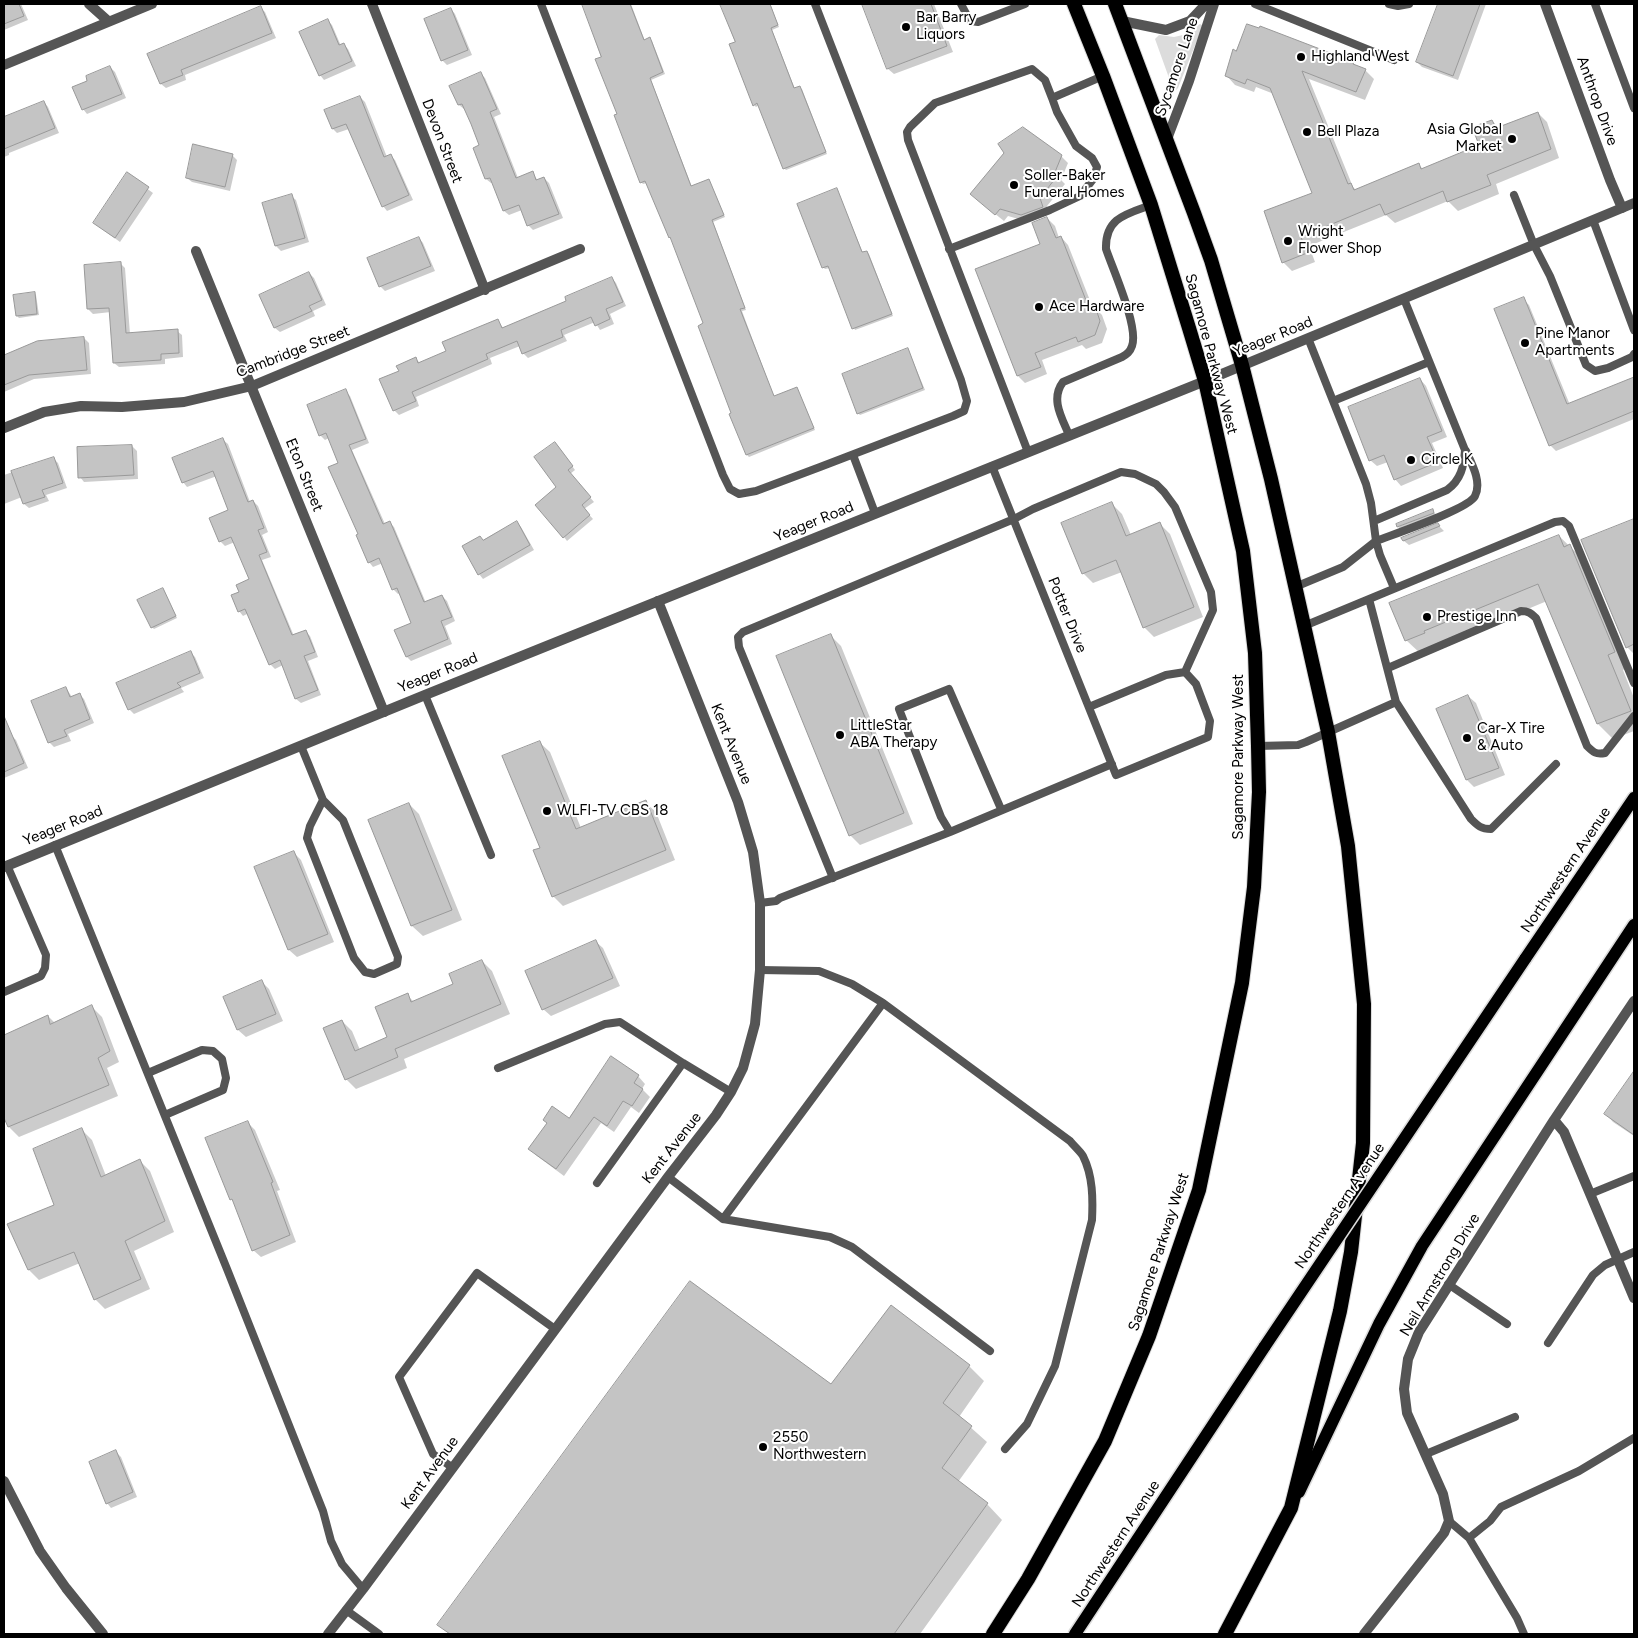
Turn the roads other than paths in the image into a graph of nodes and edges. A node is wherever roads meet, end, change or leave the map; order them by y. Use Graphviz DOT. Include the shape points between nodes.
graph roads {
  1 [pos="90,4"];
  2 [pos="152,4"];
  3 [pos="372,4"];
  4 [pos="541,4"];
  5 [pos="815,4"];
  6 [pos="961,4"];
  7 [pos="1025,4"];
  8 [pos="1074,4"];
  9 [pos="1115,4"];
  10 [pos="1206,4"];
  11 [pos="1214,4"];
  12 [pos="1255,4"];
  13 [pos="1389,4"];
  14 [pos="1409,4"];
  15 [pos="1546,4"];
  16 [pos="1595,4"];
  17 [pos="108,21"];
  18 [pos="1122,21"];
  19 [pos="1394,60"];
  20 [pos="4,65"];
  21 [pos="1103,76"];
  22 [pos="1052,98"];
  23 [pos="1634,108"];
  24 [pos="1167,139"];
  25 [pos="1514,195"];
  26 [pos="1634,203"];
  27 [pos="1151,205"];
  28 [pos="1622,208"];
  29 [pos="1593,220"];
  30 [pos="1534,245"];
  31 [pos="580,249"];
  32 [pos="949,249"];
  33 [pos="196,251"];
  34 [pos="485,290"];
  35 [pos="1404,299"];
  36 [pos="1634,330"];
  37 [pos="1308,338"];
  38 [pos="1634,354"];
  39 [pos="1429,362"];
  40 [pos="1242,365"];
  41 [pos="1205,381"];
  42 [pos="252,386"];
  43 [pos="1333,402"];
  44 [pos="4,428"];
  45 [pos="1069,435"];
  46 [pos="1465,450"];
  47 [pos="1028,452"];
  48 [pos="853,455"];
  49 [pos="992,466"];
  50 [pos="875,513"];
  51 [pos="1014,519"];
  52 [pos="1374,521"];
  53 [pos="1376,541"];
  54 [pos="1295,587"];
  55 [pos="1394,588"];
  56 [pos="1369,599"];
  57 [pos="658,600"];
  58 [pos="1304,626"];
  59 [pos="1388,668"];
  60 [pos="1184,672"];
  61 [pos="1634,683"];
  62 [pos="425,695"];
  63 [pos="1396,702"];
  64 [pos="1089,707"];
  65 [pos="384,712"];
  66 [pos="1634,716"];
  67 [pos="1328,732"];
  68 [pos="301,746"];
  69 [pos="1258,746"];
  70 [pos="1112,764"];
  71 [pos="1556,764"];
  72 [pos="1634,798"];
  73 [pos="323,800"];
  74 [pos="1001,810"];
  75 [pos="950,832"];
  76 [pos="55,845"];
  77 [pos="491,855"];
  78 [pos="5,866"];
  79 [pos="833,878"];
  80 [pos="760,903"];
  81 [pos="1634,925"];
  82 [pos="760,970"];
  83 [pos="4,992"];
  84 [pos="1634,1001"];
  85 [pos="883,1004"];
  86 [pos="682,1063"];
  87 [pos="498,1068"];
  88 [pos="148,1073"];
  89 [pos="732,1092"];
  90 [pos="165,1115"];
  91 [pos="1554,1120"];
  92 [pos="1634,1176"];
  93 [pos="668,1177"];
  94 [pos="598,1183"];
  95 [pos="1590,1194"];
  96 [pos="723,1219"];
  97 [pos="1634,1252"];
  98 [pos="1618,1259"];
  99 [pos="1448,1284"];
  100 [pos="1634,1298"];
  101 [pos="1508,1324"];
  102 [pos="556,1329"];
  103 [pos="1548,1343"];
  104 [pos="990,1351"];
  105 [pos="1515,1417"];
  106 [pos="1634,1438"];
  107 [pos="1006,1449"];
  108 [pos="1426,1454"];
  109 [pos="453,1468"];
  110 [pos="4,1481"];
  111 [pos="1291,1508"];
  112 [pos="1449,1521"];
  113 [pos="1469,1538"];
  114 [pos="363,1589"];
  115 [pos="346,1610"];
  116 [pos="103,1634"];
  117 [pos="328,1634"];
  118 [pos="378,1634"];
  119 [pos="992,1634"];
  120 [pos="1075,1634"];
  121 [pos="1225,1634"];
  122 [pos="1364,1634"];
  123 [pos="1524,1634"];
  1 -- 17 [label="street"];
  2 -- 17 [label="street"];
  3 -- 34 [label="street, Devon Street"];
  4 -- 48 [label="lane" via="730,490 739,494 756,491"];
  5 -- 48 [label="lane" via="962,380 967,401 964,412"];
  6 -- 7 [label="lane" via="970,20 978,22"];
  8 -- 21 [label="highway, Sagamore Parkway West"];
  9 -- 18 [label="highway, Sagamore Parkway West"];
  10 -- 18 [label="street, Sycamore Lane" via="1190,21 1166,30"];
  11 -- 24 [label="street, Sycamore Lane"];
  12 -- 19 [label="lane"];
  13 -- 14 [label="lane"];
  15 -- 28 [label="street, Anthrop Drive"];
  16 -- 23 [label="lane"];
  17 -- 20 [label="street"];
  18 -- 24 [label="highway, Sagamore Parkway West"];
  21 -- 22 [label="lane"];
  21 -- 27 [label="highway, Sagamore Parkway West"];
  22 -- 32 [label="lane" via="1076,146 1092,158 1097,167 1094,178 1080,196"];
  22 -- 32 [label="lane" via="1045,80 1032,70 935,103 910,127 908,140"];
  24 -- 40 [label="highway, Sagamore Parkway West" via="1211,260"];
  25 -- 30 [label="lane"];
  26 -- 28 [label="street, Yeager Road"];
  27 -- 41 [label="highway, Sagamore Parkway West"];
  27 -- 45 [label="lane" via="1122,215 1108,233 1106,249 1133,325 1133,345 1122,357 1063,382 1057,389 1058,408"];
  28 -- 29 [label="street, Yeager Road"];
  29 -- 30 [label="street, Yeager Road"];
  29 -- 36 [label="lane"];
  30 -- 35 [label="street, Yeager Road"];
  30 -- 38 [label="lane" via="1586,365 1595,371"];
  31 -- 34 [label="street, Cambridge Street"];
  32 -- 47 [label="lane"];
  33 -- 42 [label="street, Eton Street"];
  34 -- 42 [label="street, Cambridge Street"];
  35 -- 37 [label="street, Yeager Road"];
  35 -- 39 [label="lane"];
  37 -- 40 [label="street, Yeager Road"];
  37 -- 43 [label="lane"];
  39 -- 43 [label="lane"];
  39 -- 46 [label="lane"];
  40 -- 41 [label="street, Yeager Road"];
  40 -- 54 [label="highway, Sagamore Parkway West"];
  41 -- 45 [label="street, Yeager Road"];
  41 -- 69 [label="highway, Sagamore Parkway West" via="1243,551 1255,653"];
  42 -- 44 [label="street, Cambridge Street" via="184,402 122,407 81,406 44,412"];
  42 -- 65 [label="street, Eton Street"];
  43 -- 52 [label="lane" via="1366,484"];
  45 -- 47 [label="street, Yeager Road"];
  46 -- 52 [label="lane" via="1464,464 1454,485"];
  46 -- 53 [label="lane" via="1478,488 1471,502"];
  47 -- 49 [label="street, Yeager Road"];
  48 -- 50 [label="lane"];
  49 -- 50 [label="street, Yeager Road"];
  49 -- 51 [label="lane, Potter Drive"];
  50 -- 57 [label="street, Yeager Road"];
  51 -- 60 [label="lane" via="1121,472 1135,474 1156,484 1175,507 1212,592 1213,610"];
  51 -- 64 [label="lane, Potter Drive"];
  51 -- 79 [label="lane" via="743,632 738,637"];
  52 -- 53 [label="lane"];
  53 -- 54 [label="lane" via="1343,567"];
  53 -- 55 [label="lane"];
  54 -- 58 [label="highway, Sagamore Parkway West"];
  55 -- 56 [label="lane"];
  55 -- 61 [label="lane" via="1563,520 1569,526"];
  56 -- 58 [label="lane"];
  56 -- 59 [label="lane"];
  57 -- 62 [label="street, Yeager Road"];
  57 -- 80 [label="street, Kent Avenue" via="738,802 753,852"];
  58 -- 67 [label="highway, Sagamore Parkway West"];
  59 -- 63 [label="lane"];
  59 -- 66 [label="lane" via="1526,611 1536,618 1587,746 1593,752 1605,753"];
  60 -- 64 [label="lane" via="1166,675"];
  60 -- 70 [label="lane, Potter Drive" via="1196,684 1210,721 1208,737 1116,775"];
  62 -- 65 [label="street, Yeager Road"];
  62 -- 77 [label="lane"];
  63 -- 67 [label="lane"];
  63 -- 71 [label="lane" via="1471,819 1483,829 1491,829"];
  64 -- 70 [label="lane, Potter Drive"];
  65 -- 68 [label="street, Yeager Road"];
  67 -- 69 [label="lane" via="1298,745"];
  67 -- 111 [label="highway, Sagamore Parkway West" via="1348,846 1364,1004 1363,1142 1340,1312"];
  68 -- 73 [label="lane"];
  68 -- 76 [label="street, Yeager Road"];
  69 -- 119 [label="highway, Sagamore Parkway West" via="1254,887 1242,983 1199,1190 1150,1336 1106,1441 1028,1579"];
  70 -- 74 [label="lane"];
  72 -- 120 [label="main road, Northwestern Avenue, bridge"];
  73 -- 73 [label="lane" via="343,820 398,956 397,964 374,974 365,972 354,958 307,838"];
  74 -- 75 [label="lane"];
  74 -- 75 [label="lane" via="949,689 899,709 941,817"];
  75 -- 79 [label="lane"];
  76 -- 78 [label="street, Yeager Road"];
  76 -- 88 [label="lane"];
  78 -- 83 [label="lane" via="46,955 41,976"];
  79 -- 80 [label="lane" via="776,901"];
  80 -- 82 [label="street, Kent Avenue"];
  81 -- 111 [label="main road" via="1422,1246 1379,1324"];
  82 -- 85 [label="lane" via="818,971 852,984"];
  82 -- 89 [label="street, Kent Avenue" via="755,1024 743,1068"];
  84 -- 91 [label="street, Neil Armstrong Drive"];
  85 -- 96 [label="lane"];
  85 -- 107 [label="lane" via="1070,1142 1083,1155 1090,1177 1092,1220 1055,1366 1027,1424"];
  86 -- 87 [label="lane" via="620,1022 605,1024"];
  86 -- 89 [label="lane"];
  86 -- 94 [label="lane"];
  88 -- 90 [label="lane"];
  88 -- 90 [label="lane" via="202,1050 213,1051 222,1059 226,1078 223,1090"];
  89 -- 93 [label="street, Kent Avenue"];
  90 -- 114 [label="lane" via="320,1502 332,1541 342,1564"];
  91 -- 95 [label="street" via="1564,1132"];
  91 -- 99 [label="street, Neil Armstrong Drive"];
  92 -- 95 [label="lane"];
  93 -- 96 [label="lane"];
  93 -- 102 [label="street, Kent Avenue"];
  95 -- 98 [label="street"];
  96 -- 104 [label="lane" via="830,1237 875,1264"];
  97 -- 98 [label="lane"];
  98 -- 100 [label="street"];
  98 -- 103 [label="lane" via="1593,1275"];
  99 -- 101 [label="lane"];
  99 -- 108 [label="street, Neil Armstrong Drive" via="1419,1332 1408,1359 1404,1389 1407,1413"];
  102 -- 109 [label="street, Kent Avenue"];
  102 -- 109 [label="lane" via="477,1273 399,1376 433,1454"];
  105 -- 108 [label="lane"];
  106 -- 113 [label="lane" via="1579,1470 1500,1507 1490,1521"];
  108 -- 112 [label="street, Neil Armstrong Drive" via="1444,1494"];
  109 -- 114 [label="street, Kent Avenue"];
  110 -- 116 [label="street" via="40,1551"];
  111 -- 121 [label="highway, Sagamore Parkway West"];
  112 -- 113 [label="lane"];
  112 -- 122 [label="street" via="1444,1533"];
  113 -- 123 [label="lane" via="1518,1618"];
  114 -- 115 [label="street, Kent Avenue"];
  115 -- 117 [label="street, Kent Avenue"];
  115 -- 118 [label="lane"];
}
